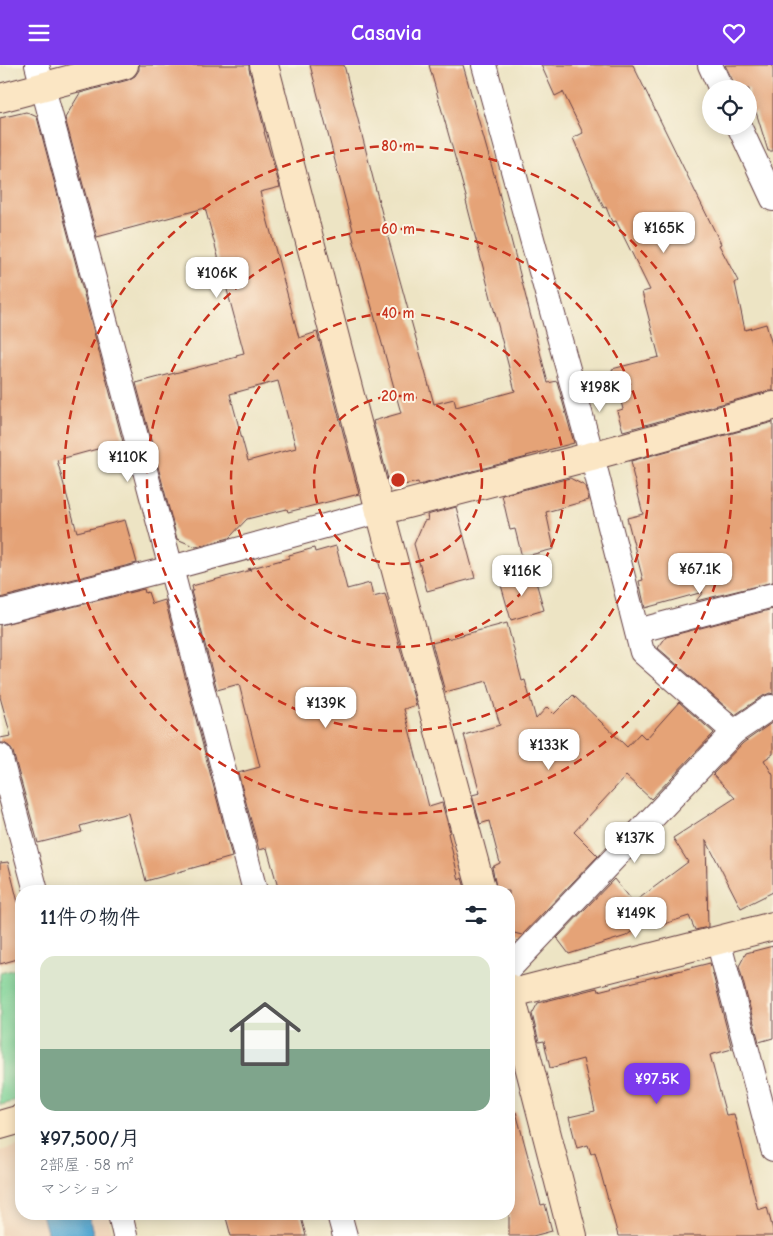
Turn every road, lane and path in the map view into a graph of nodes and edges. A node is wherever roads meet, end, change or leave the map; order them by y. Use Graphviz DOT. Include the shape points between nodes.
graph roads {
  1 [pos="124,65"];
  2 [pos="264,65"];
  3 [pos="484,65"];
  4 [pos="710,65"];
  5 [pos="40,76"];
  6 [pos="717,80"];
  7 [pos="0,98"];
  8 [pos="742,135"];
  9 [pos="773,199"];
  10 [pos="773,406"];
  11 [pos="592,456"];
  12 [pos="380,511"];
  13 [pos="171,568"];
  14 [pos="773,595"];
  15 [pos="0,612"];
  16 [pos="637,631"];
  17 [pos="772,708"];
  18 [pos="734,732"];
  19 [pos="0,756"];
  20 [pos="34,885"];
  21 [pos="253,885"];
  22 [pos="480,885"];
  23 [pos="773,926"];
  24 [pos="718,940"];
  25 [pos="515,979"];
  26 [pos="515,985"];
  27 [pos="515,1010"];
  28 [pos="15,1121"];
  29 [pos="0,1125"];
  30 [pos="773,1149"];
  31 [pos="122,1220"];
  32 [pos="341,1220"];
  33 [pos="126,1236"];
  34 [pos="345,1236"];
  35 [pos="572,1236"];
  1 -- 5 [label="street"];
  2 -- 12 [label="street"];
  3 -- 11 [label="street"];
  4 -- 6 [label="street"];
  5 -- 7 [label="street"];
  5 -- 13 [label="street"];
  8 -- 9 [label="street"];
  10 -- 11 [label="street"];
  11 -- 12 [label="street"];
  11 -- 16 [label="street"];
  12 -- 13 [label="street"];
  12 -- 22 [label="street"];
  13 -- 15 [label="street"];
  13 -- 21 [label="street"];
  14 -- 16 [label="street"];
  16 -- 18 [label="street" via="642,652"];
  17 -- 18 [label="street"];
  18 -- 25 [label="street"];
  19 -- 20 [label="street"];
  23 -- 24 [label="street"];
  24 -- 26 [label="street"];
  24 -- 30 [label="street"];
  27 -- 35 [label="street"];
  28 -- 29 [label="street"];
  31 -- 33 [label="street"];
  32 -- 34 [label="street"];
}
